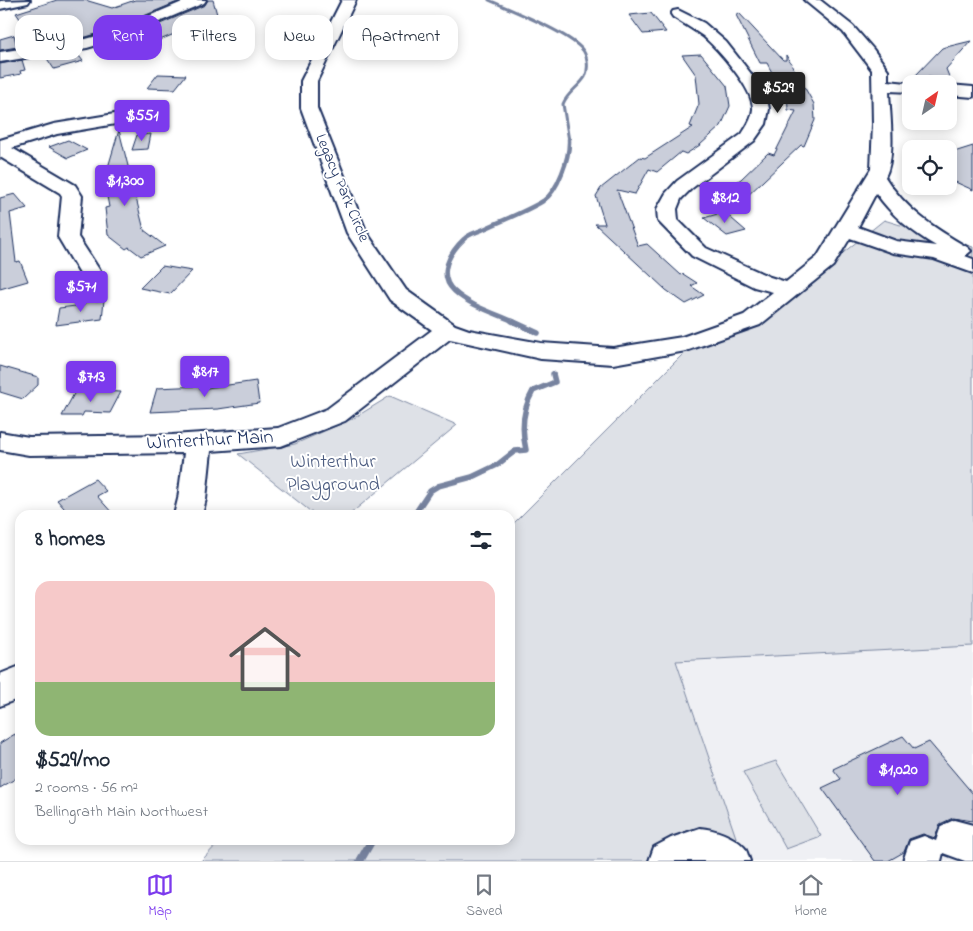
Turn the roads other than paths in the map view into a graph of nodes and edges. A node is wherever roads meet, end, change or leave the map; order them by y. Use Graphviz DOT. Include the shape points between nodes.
graph roads {
  1 [pos="23,0"];
  2 [pos="199,0"];
  3 [pos="349,0"];
  4 [pos="811,0"];
  5 [pos="0,5"];
  6 [pos="678,14"];
  7 [pos="0,58"];
  8 [pos="881,86"];
  9 [pos="902,87"];
  10 [pos="958,91"];
  11 [pos="973,92"];
  12 [pos="145,114"];
  13 [pos="0,148"];
  14 [pos="876,178"];
  15 [pos="850,222"];
  16 [pos="914,224"];
  17 [pos="893,246"];
  18 [pos="973,260"];
  19 [pos="825,261"];
  20 [pos="973,266"];
  21 [pos="91,274"];
  22 [pos="790,290"];
  23 [pos="447,330"];
  24 [pos="0,441"];
  25 [pos="198,443"];
  26 [pos="189,510"];
  27 [pos="15,684"];
  28 [pos="0,691"];
  29 [pos="668,861"];
  30 [pos="731,861"];
  1 -- 5 [label="street"];
  2 -- 7 [label="street" via="87,43"];
  3 -- 23 [label="street, Legacy Park Circle" via="309,81 309,108 357,233 398,295"];
  4 -- 8 [label="street, Legacy Park Circle" via="848,29 868,52 880,70"];
  6 -- 22 [label="street" via="701,26 720,43 756,91 762,110 756,128 742,143 677,191 667,208 668,221 699,252 762,282"];
  8 -- 9 [label="street"];
  8 -- 14 [label="street, Legacy Park Circle" via="880,169"];
  10 -- 11 [label="street"];
  12 -- 13 [label="street" via="54,129"];
  13 -- 21 [label="street" via="68,189 72,196 68,237"];
  14 -- 15 [label="street, Legacy Park Circle"];
  14 -- 16 [label="street" via="886,196"];
  15 -- 16 [label="street" via="882,214"];
  15 -- 17 [label="street" via="866,238"];
  15 -- 19 [label="street, Legacy Park Circle"];
  16 -- 18 [label="street"];
  17 -- 19 [label="street"];
  17 -- 20 [label="street" via="938,253"];
  19 -- 22 [label="street, Legacy Park Circle"];
  22 -- 23 [label="street, Legacy Park Circle" via="752,320 686,344 613,356 541,351"];
  23 -- 25 [label="street, Winterthur Main" via="336,415 281,437"];
  24 -- 25 [label="street, Winterthur Main" via="29,446"];
  25 -- 26 [label="street"];
  27 -- 28 [label="street"];
  29 -- 30 [label="street" via="702,846"];
}
